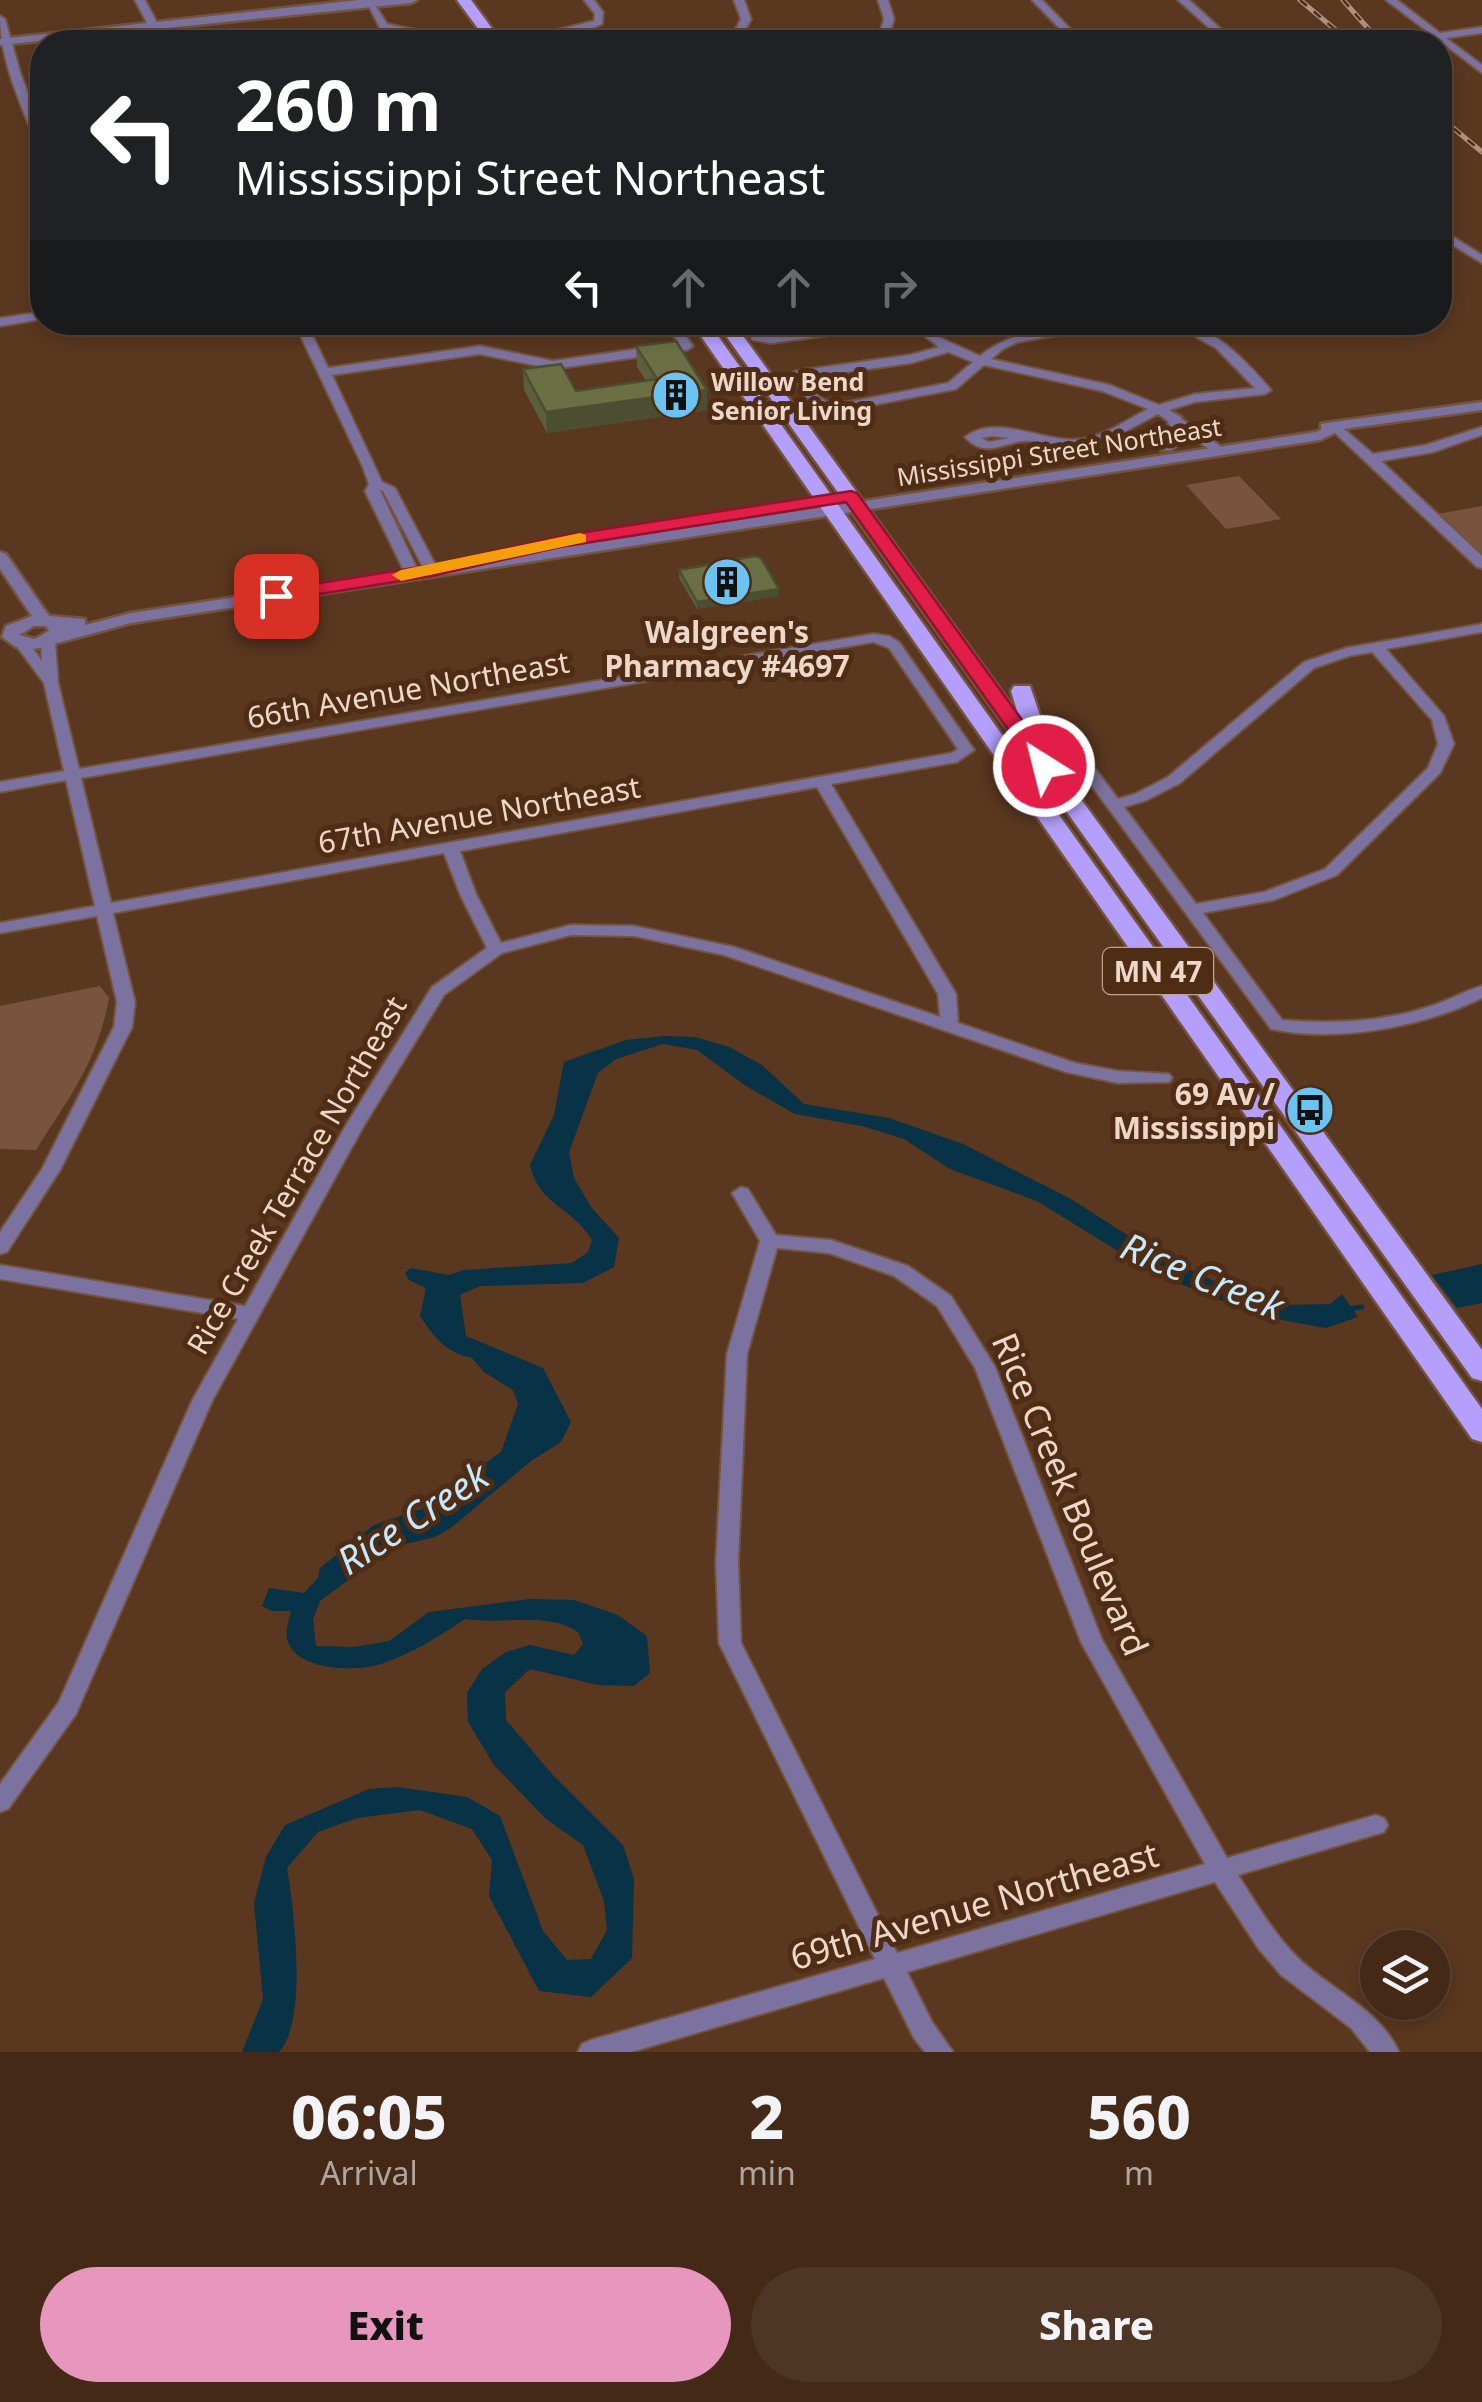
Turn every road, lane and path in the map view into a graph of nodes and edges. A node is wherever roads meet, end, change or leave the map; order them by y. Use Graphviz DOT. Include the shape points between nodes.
graph roads {
  1 [pos="140,0"];
  2 [pos="390,0"];
  3 [pos="411,0"];
  4 [pos="464,0"];
  5 [pos="484,0"];
  6 [pos="590,0"];
  7 [pos="739,0"];
  8 [pos="883,0"];
  9 [pos="1037,0"];
  10 [pos="1183,0"];
  11 [pos="1391,0"];
  12 [pos="369,2"];
  13 [pos="294,5"];
  14 [pos="0,19"];
  15 [pos="154,26"];
  16 [pos="116,30"];
  17 [pos="156,30"];
  18 [pos="401,30"];
  19 [pos="486,30"];
  20 [pos="505,30"];
  21 [pos="573,30"];
  22 [pos="741,30"];
  23 [pos="886,30"];
  24 [pos="1066,30"];
  25 [pos="1217,30"];
  26 [pos="1428,30"];
  27 [pos="1482,30"];
  28 [pos="1452,34"];
  29 [pos="30,39"];
  30 [pos="4,42"];
  31 [pos="1452,48"];
  32 [pos="1482,70"];
  33 [pos="30,114"];
  34 [pos="1452,242"];
  35 [pos="1482,260"];
  36 [pos="30,318"];
  37 [pos="0,322"];
  38 [pos="306,335"];
  39 [pos="679,335"];
  40 [pos="709,335"];
  41 [pos="732,335"];
  42 [pos="755,335"];
  43 [pos="800,335"];
  44 [pos="930,335"];
  45 [pos="1040,335"];
  46 [pos="1200,335"];
  47 [pos="946,348"];
  48 [pos="984,360"];
  49 [pos="323,372"];
  50 [pos="1482,406"];
  51 [pos="1159,409"];
  52 [pos="1174,417"];
  53 [pos="1337,427"];
  54 [pos="1482,431"];
  55 [pos="1022,438"];
  56 [pos="1213,446"];
  57 [pos="1166,448"];
  58 [pos="1370,459"];
  59 [pos="376,484"];
  60 [pos="843,504"];
  61 [pos="0,556"];
  62 [pos="1482,564"];
  63 [pos="432,570"];
  64 [pos="412,573"];
  65 [pos="21,587"];
  66 [pos="1482,628"];
  67 [pos="49,630"];
  68 [pos="12,636"];
  69 [pos="1375,646"];
  70 [pos="51,683"];
  71 [pos="1022,691"];
  72 [pos="1052,721"];
  73 [pos="966,750"];
  74 [pos="1044,766"];
  75 [pos="70,774"];
  76 [pos="821,781"];
  77 [pos="0,786"];
  78 [pos="1114,805"];
  79 [pos="450,847"];
  80 [pos="106,909"];
  81 [pos="1192,910"];
  82 [pos="0,928"];
  83 [pos="496,949"];
  84 [pos="1482,991"];
  85 [pos="950,1026"];
  86 [pos="1162,1078"];
  87 [pos="741,1193"];
  88 [pos="770,1241"];
  89 [pos="0,1247"];
  90 [pos="0,1272"];
  91 [pos="250,1314"];
  92 [pos="1482,1372"];
  93 [pos="1482,1430"];
  94 [pos="0,1802"];
  95 [pos="1376,1825"];
  96 [pos="1221,1870"];
  97 [pos="892,1965"];
  98 [pos="591,2052"];
  99 [pos="940,2052"];
  100 [pos="1386,2052"];
  1 -- 15 [label="street"];
  2 -- 3 [label="street"];
  2 -- 12 [label="street"];
  4 -- 19 [label="main road"];
  5 -- 20 [label="main road"];
  6 -- 21 [label="street" via="599,22"];
  7 -- 22 [label="street" via="746,20"];
  8 -- 23 [label="street"];
  9 -- 24 [label="street"];
  10 -- 25 [label="street"];
  11 -- 26 [label="street"];
  12 -- 13 [label="street"];
  12 -- 18 [label="street" via="378,21"];
  13 -- 15 [label="street"];
  14 -- 30 [label="street"];
  15 -- 16 [label="street"];
  15 -- 17 [label="street"];
  27 -- 28 [label="street"];
  29 -- 30 [label="street"];
  30 -- 33 [label="street"];
  31 -- 32 [label="street"];
  34 -- 35 [label="street"];
  36 -- 37 [label="street"];
  38 -- 49 [label="street"];
  39 -- 49 [label="street" via="686,346 553,365 480,350"];
  40 -- 60 [label="main road, MN 47"];
  41 -- 60 [label="main road, MN 47"];
  42 -- 43 [label="street"];
  44 -- 47 [label="street"];
  45 -- 48 [label="street" via="1014,339"];
  46 -- 51 [label="street" via="1220,345 1265,390"];
  47 -- 48 [label="street"];
  47 -- 48 [label="street" via="796,375 831,410 952,386"];
  48 -- 51 [label="street" via="1098,385"];
  49 -- 59 [label="street"];
  50 -- 53 [label="street, Mississippi Street Northeast"];
  51 -- 52 [label="street"];
  51 -- 55 [label="street" via="1100,441"];
  52 -- 56 [label="street"];
  52 -- 57 [label="street" via="1180,437"];
  53 -- 56 [label="street, Mississippi Street Northeast" via="1320,436"];
  53 -- 58 [label="street"];
  54 -- 58 [label="street"];
  56 -- 57 [label="street, Mississippi Street Northeast"];
  56 -- 60 [label="street, Mississippi Street Northeast"];
  57 -- 60 [label="street, Mississippi Street Northeast"];
  58 -- 62 [label="street"];
  59 -- 63 [label="street" via="388,488"];
  59 -- 64 [label="street" via="372,491"];
  60 -- 63 [label="street, Mississippi Street Northeast" via="578,552"];
  60 -- 74 [label="main road, MN 47"];
  60 -- 93 [label="main road, MN 47"];
  61 -- 65 [label="street"];
  63 -- 64 [label="street, Mississippi Street Northeast"];
  64 -- 67 [label="street, Mississippi Street Northeast"];
  65 -- 67 [label="street"];
  65 -- 68 [label="street"];
  66 -- 69 [label="street"];
  67 -- 68 [label="street, Mississippi Street Northeast"];
  67 -- 70 [label="street"];
  68 -- 70 [label="street"];
  69 -- 78 [label="street" via="1309,665 1174,780"];
  69 -- 81 [label="street" via="1439,719 1446,744 1435,770 1331,872 1268,896"];
  70 -- 75 [label="street"];
  71 -- 74 [label="main road"];
  72 -- 78 [label="street"];
  73 -- 75 [label="street, 66th Avenue Northeast" via="884,638"];
  73 -- 76 [label="street, 67th Avenue Northeast"];
  74 -- 92 [label="main road, MN 47"];
  75 -- 77 [label="street, 66th Avenue Northeast"];
  75 -- 80 [label="street"];
  76 -- 79 [label="street, 67th Avenue Northeast"];
  76 -- 85 [label="street" via="947,994"];
  78 -- 81 [label="street"];
  79 -- 80 [label="street, 67th Avenue Northeast"];
  79 -- 83 [label="street"];
  80 -- 82 [label="street, 67th Avenue Northeast"];
  80 -- 89 [label="street" via="125,984 123,1026 51,1170"];
  81 -- 84 [label="street" via="1276,1025 1388,1021 1443,1010"];
  83 -- 85 [label="street, Rice Creek Terrace Northeast" via="571,930 682,939"];
  83 -- 91 [label="street, Rice Creek Terrace Northeast" via="438,991"];
  85 -- 86 [label="street, Rice Creek Terrace Northeast" via="1072,1068"];
  87 -- 88 [label="street"];
  88 -- 96 [label="street, Rice Creek Boulevard" via="831,1247 901,1271 944,1301 985,1367 1092,1642"];
  88 -- 97 [label="street" via="736,1354 730,1642"];
  90 -- 91 [label="street"];
  91 -- 94 [label="street, Rice Creek Terrace Northeast" via="202,1400 68,1707"];
  95 -- 96 [label="street, 69th Avenue Northeast"];
  96 -- 97 [label="street, 69th Avenue Northeast"];
  96 -- 100 [label="street, Rice Creek Boulevard" via="1266,1940 1360,2020"];
  97 -- 98 [label="street, 69th Avenue Northeast"];
  97 -- 99 [label="street"];
}
